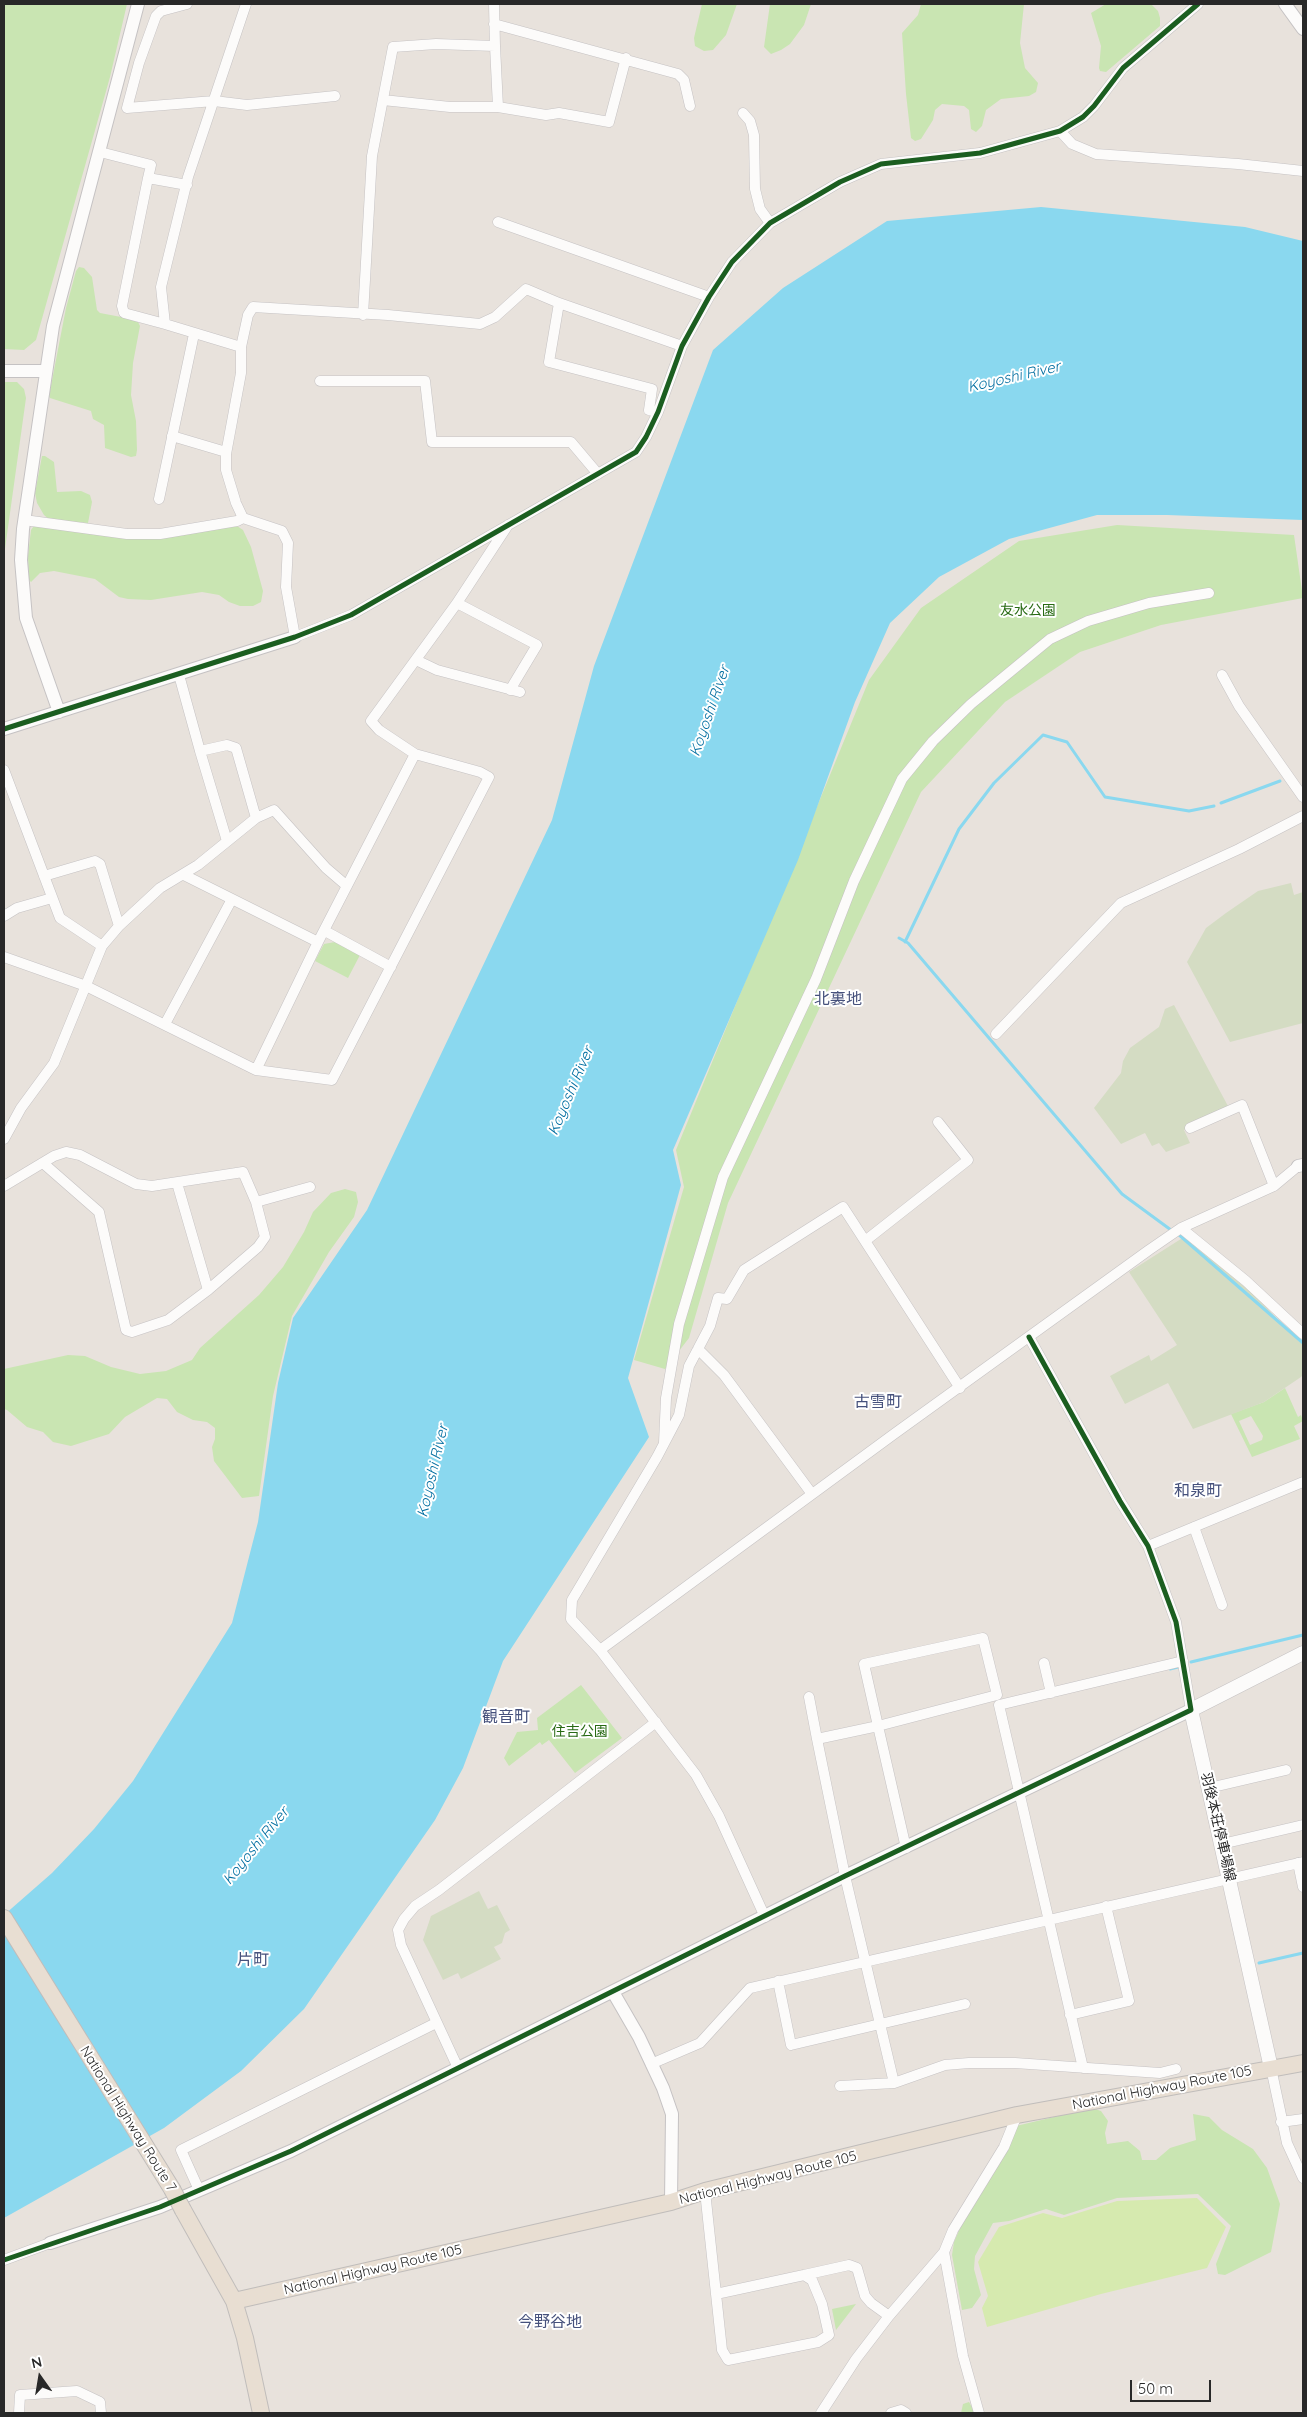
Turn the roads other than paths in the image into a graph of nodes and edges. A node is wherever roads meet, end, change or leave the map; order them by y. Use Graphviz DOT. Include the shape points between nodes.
graph roads {
  1 [pos="138,4"];
  2 [pos="187,4"];
  3 [pos="246,4"];
  4 [pos="494,4"];
  5 [pos="1198,4"];
  6 [pos="1285,4"];
  7 [pos="494,24"];
  8 [pos="1303,29"];
  9 [pos="495,46"];
  10 [pos="626,58"];
  11 [pos="335,96"];
  12 [pos="384,100"];
  13 [pos="214,101"];
  14 [pos="690,106"];
  15 [pos="498,107"];
  16 [pos="743,112"];
  17 [pos="1060,131"];
  18 [pos="100,152"];
  19 [pos="1303,172"];
  20 [pos="148,178"];
  21 [pos="187,185"];
  22 [pos="498,222"];
  23 [pos="770,224"];
  24 [pos="709,297"];
  25 [pos="559,303"];
  26 [pos="363,315"];
  27 [pos="165,324"];
  28 [pos="194,334"];
  29 [pos="682,346"];
  30 [pos="241,348"];
  31 [pos="4,370"];
  32 [pos="46,372"];
  33 [pos="320,381"];
  34 [pos="658,412"];
  35 [pos="172,436"];
  36 [pos="226,452"];
  37 [pos="598,474"];
  38 [pos="159,499"];
  39 [pos="243,518"];
  40 [pos="24,520"];
  41 [pos="509,523"];
  42 [pos="1209,593"];
  43 [pos="457,603"];
  44 [pos="295,638"];
  45 [pos="416,660"];
  46 [pos="179,674"];
  47 [pos="1222,675"];
  48 [pos="59,712"];
  49 [pos="4,729"];
  50 [pos="200,751"];
  51 [pos="414,754"];
  52 [pos="4,770"];
  53 [pos="1303,797"];
  54 [pos="1303,816"];
  55 [pos="256,818"];
  56 [pos="227,841"];
  57 [pos="184,874"];
  58 [pos="44,876"];
  59 [pos="347,886"];
  60 [pos="52,898"];
  61 [pos="232,899"];
  62 [pos="4,916"];
  63 [pos="119,926"];
  64 [pos="325,931"];
  65 [pos="318,942"];
  66 [pos="102,946"];
  67 [pos="4,957"];
  68 [pos="391,967"];
  69 [pos="86,986"];
  70 [pos="165,1024"];
  71 [pos="996,1034"];
  72 [pos="256,1070"];
  73 [pos="938,1122"];
  74 [pos="1190,1128"];
  75 [pos="4,1139"];
  76 [pos="43,1163"];
  77 [pos="1300,1166"];
  78 [pos="177,1183"];
  79 [pos="4,1186"];
  80 [pos="1274,1186"];
  81 [pos="310,1187"];
  82 [pos="256,1202"];
  83 [pos="1181,1228"];
  84 [pos="865,1241"];
  85 [pos="208,1290"];
  86 [pos="1303,1334"];
  87 [pos="1029,1337"];
  88 [pos="698,1348"];
  89 [pos="960,1388"];
  90 [pos="664,1443"];
  91 [pos="1303,1482"];
  92 [pos="812,1494"];
  93 [pos="1194,1528"];
  94 [pos="1148,1546"];
  95 [pos="1222,1605"];
  96 [pos="600,1650"];
  97 [pos="1303,1653"];
  98 [pos="1184,1661"];
  99 [pos="1044,1663"];
  100 [pos="1051,1693"];
  101 [pos="809,1697"];
  102 [pos="1191,1710"];
  103 [pos="656,1722"];
  104 [pos="878,1726"];
  105 [pos="817,1739"];
  106 [pos="1286,1770"];
  107 [pos="1208,1788"];
  108 [pos="1018,1793"];
  109 [pos="1303,1825"];
  110 [pos="1222,1844"];
  111 [pos="906,1848"];
  112 [pos="1301,1863"];
  113 [pos="845,1876"];
  114 [pos="1230,1879"];
  115 [pos="1303,1887"];
  116 [pos="1106,1906"];
  117 [pos="764,1917"];
  118 [pos="4,1918"];
  119 [pos="1048,1919"];
  120 [pos="865,1962"];
  121 [pos="778,1981"];
  122 [pos="614,1992"];
  123 [pos="965,2004"];
  124 [pos="1070,2015"];
  125 [pos="436,2023"];
  126 [pos="879,2024"];
  127 [pos="1303,2063"];
  128 [pos="651,2064"];
  129 [pos="458,2068"];
  130 [pos="1083,2068"];
  131 [pos="1176,2068"];
  132 [pos="1271,2068"];
  133 [pos="894,2083"];
  134 [pos="840,2086"];
  135 [pos="1017,2115"];
  136 [pos="1303,2119"];
  137 [pos="1281,2122"];
  138 [pos="1303,2178"];
  139 [pos="199,2190"];
  140 [pos="704,2191"];
  141 [pos="671,2202"];
  142 [pos="50,2243"];
  143 [pos="944,2252"];
  144 [pos="4,2260"];
  145 [pos="804,2275"];
  146 [pos="716,2294"];
  147 [pos="234,2301"];
  148 [pos="889,2316"];
  149 [pos="19,2413"];
  150 [pos="101,2413"];
  151 [pos="261,2413"];
  152 [pos="820,2413"];
  153 [pos="891,2413"];
  154 [pos="906,2413"];
  155 [pos="978,2413"];
  1 -- 18 [label="street"];
  2 -- 13 [label="street" via="161,11 156,16 126,108"];
  3 -- 13 [label="street"];
  4 -- 7 [label="street"];
  5 -- 17 [label="street" via="1123,68 1089,111"];
  6 -- 8 [label="street"];
  7 -- 9 [label="street"];
  7 -- 10 [label="street"];
  9 -- 12 [label="street" via="436,44 393,47"];
  9 -- 15 [label="street"];
  10 -- 14 [label="street" via="678,74 684,80"];
  10 -- 15 [label="street" via="609,122"];
  11 -- 13 [label="street" via="247,105"];
  12 -- 15 [label="street" via="450,107"];
  12 -- 26 [label="street" via="372,156"];
  13 -- 21 [label="street"];
  16 -- 23 [label="street" via="754,135 755,189 760,209"];
  17 -- 19 [label="street" via="1072,144 1096,154"];
  17 -- 23 [label="street" via="980,153 881,164 840,182"];
  18 -- 20 [label="street" via="151,165"];
  18 -- 32 [label="street" via="53,326"];
  20 -- 21 [label="street"];
  20 -- 27 [label="street" via="122,306 124,313"];
  21 -- 27 [label="street" via="162,287"];
  22 -- 24 [label="street"];
  23 -- 24 [label="street" via="732,262"];
  24 -- 29 [label="street"];
  25 -- 26 [label="street" via="526,289 495,317 480,324"];
  25 -- 29 [label="street"];
  25 -- 34 [label="street" via="549,362 652,389 649,410"];
  26 -- 30 [label="street" via="253,307 248,315"];
  27 -- 28 [label="street"];
  28 -- 30 [label="street"];
  28 -- 35 [label="street"];
  29 -- 34 [label="street"];
  30 -- 36 [label="street" via="241,373"];
  31 -- 32 [label="street"];
  32 -- 40 [label="street"];
  33 -- 37 [label="street" via="425,381 432,442 571,442"];
  34 -- 37 [label="street" via="636,452"];
  35 -- 36 [label="street"];
  35 -- 38 [label="street"];
  36 -- 39 [label="street" via="226,470"];
  37 -- 41 [label="street"];
  39 -- 40 [label="street" via="237,522 160,534 127,534"];
  39 -- 44 [label="street" via="282,531 288,543 286,587"];
  40 -- 48 [label="street" via="21,560 26,618"];
  41 -- 43 [label="street"];
  41 -- 44 [label="street" via="351,615"];
  42 -- 90 [label="street" via="1140,606 1088,621 1050,639 971,704 933,741 902,779 850,890 816,979 723,1177 679,1324 666,1398"];
  43 -- 45 [label="street"];
  43 -- 45 [label="street" via="537,645 515,691 437,670"];
  44 -- 46 [label="street"];
  45 -- 51 [label="street" via="370,721"];
  46 -- 48 [label="street"];
  46 -- 50 [label="street"];
  47 -- 53 [label="street" via="1239,706"];
  48 -- 49 [label="street"];
  50 -- 55 [label="street" via="227,745 236,748"];
  50 -- 56 [label="street"];
  51 -- 59 [label="street"];
  51 -- 68 [label="street" via="489,777"];
  52 -- 58 [label="street"];
  54 -- 71 [label="street" via="1121,903"];
  55 -- 56 [label="street"];
  55 -- 59 [label="street" via="274,810 326,868"];
  56 -- 57 [label="street"];
  57 -- 61 [label="street"];
  57 -- 63 [label="street" via="160,888"];
  58 -- 60 [label="street"];
  58 -- 63 [label="street" via="95,861 100,864"];
  59 -- 64 [label="street"];
  60 -- 62 [label="street" via="17,908"];
  60 -- 66 [label="street" via="60,918"];
  61 -- 65 [label="street"];
  61 -- 70 [label="street"];
  63 -- 66 [label="street"];
  64 -- 65 [label="street"];
  64 -- 68 [label="street"];
  65 -- 72 [label="street"];
  66 -- 69 [label="street"];
  67 -- 69 [label="street"];
  68 -- 72 [label="street" via="332,1080"];
  69 -- 70 [label="street"];
  69 -- 75 [label="street" via="54,1063 21,1108"];
  70 -- 72 [label="street"];
  73 -- 84 [label="street" via="968,1160"];
  74 -- 80 [label="street" via="1242,1105"];
  76 -- 78 [label="street" via="66,1152 80,1155 136,1184"];
  76 -- 79 [label="street"];
  76 -- 85 [label="street" via="99,1212 126,1330 132,1332 168,1320"];
  77 -- 80 [label="street"];
  78 -- 82 [label="street" via="243,1172"];
  78 -- 85 [label="street"];
  80 -- 83 [label="street"];
  81 -- 82 [label="street"];
  82 -- 85 [label="street" via="265,1237 258,1247"];
  83 -- 86 [label="street"];
  83 -- 87 [label="street"];
  84 -- 88 [label="street" via="843,1207 804,1230 744,1270 727,1299 718,1298 710,1326"];
  84 -- 89 [label="street"];
  87 -- 89 [label="street"];
  87 -- 94 [label="street"];
  88 -- 90 [label="street" via="689,1366 679,1415"];
  88 -- 92 [label="street" via="724,1375"];
  89 -- 92 [label="street"];
  90 -- 96 [label="street" via="572,1600 571,1618"];
  91 -- 93 [label="street"];
  92 -- 96 [label="street"];
  93 -- 94 [label="street"];
  93 -- 95 [label="street"];
  94 -- 98 [label="street" via="1172,1609"];
  96 -- 103 [label="street"];
  97 -- 102 [label="main road"];
  98 -- 100 [label="street"];
  98 -- 102 [label="street"];
  99 -- 100 [label="street"];
  100 -- 108 [label="street" via="999,1705"];
  101 -- 105 [label="street"];
  102 -- 107 [label="main road, 羽後本荘停車場線"];
  102 -- 108 [label="street"];
  103 -- 117 [label="street" via="696,1775 719,1816"];
  103 -- 125 [label="street" via="415,1906 404,1919 398,1930 401,1945"];
  104 -- 104 [label="street" via="864,1664 983,1638 997,1695"];
  104 -- 105 [label="street"];
  104 -- 111 [label="street"];
  105 -- 113 [label="street"];
  106 -- 107 [label="street"];
  107 -- 110 [label="main road, 羽後本荘停車場線"];
  108 -- 111 [label="street"];
  108 -- 119 [label="street"];
  109 -- 110 [label="street"];
  110 -- 114 [label="main road, 羽後本荘停車場線"];
  111 -- 113 [label="street"];
  112 -- 114 [label="street"];
  112 -- 115 [label="street"];
  113 -- 117 [label="street"];
  113 -- 120 [label="street"];
  114 -- 116 [label="street"];
  114 -- 132 [label="main road, 羽後本荘停車場線"];
  116 -- 119 [label="street"];
  116 -- 124 [label="street" via="1129,2001"];
  117 -- 122 [label="street"];
  118 -- 147 [label="highway, National Highway Route 7, bridge" via="172,2189"];
  119 -- 120 [label="street"];
  119 -- 124 [label="street"];
  120 -- 121 [label="street"];
  120 -- 126 [label="street"];
  121 -- 126 [label="street" via="791,2045"];
  121 -- 128 [label="street" via="750,1988 700,2043"];
  122 -- 128 [label="street"];
  122 -- 129 [label="street"];
  123 -- 126 [label="street"];
  124 -- 130 [label="street"];
  125 -- 129 [label="street"];
  125 -- 139 [label="street" via="181,2150"];
  126 -- 133 [label="street"];
  127 -- 132 [label="highway, National Highway Route 105"];
  128 -- 141 [label="street" via="672,2114"];
  129 -- 139 [label="street" via="291,2151"];
  130 -- 131 [label="street" via="1160,2074"];
  130 -- 133 [label="street" via="1015,2063 945,2065"];
  132 -- 135 [label="highway, National Highway Route 105"];
  132 -- 137 [label="street"];
  133 -- 134 [label="street"];
  135 -- 140 [label="highway, National Highway Route 105"];
  135 -- 143 [label="street" via="1004,2147 953,2230"];
  136 -- 137 [label="street"];
  137 -- 138 [label="street"];
  139 -- 142 [label="street" via="160,2207"];
  140 -- 141 [label="highway, National Highway Route 105"];
  140 -- 146 [label="street"];
  141 -- 147 [label="highway, National Highway Route 105"];
  142 -- 144 [label="street"];
  143 -- 148 [label="street"];
  143 -- 155 [label="street" via="963,2356"];
  145 -- 146 [label="street"];
  145 -- 146 [label="street" via="812,2280 822,2304 829,2335 818,2342 728,2360 722,2350"];
  145 -- 148 [label="street" via="849,2265 858,2268 865,2296"];
  147 -- 151 [label="highway, National Highway Route 7"];
  148 -- 152 [label="street"];
  149 -- 150 [label="street" via="20,2395 77,2391 100,2402"];
  153 -- 154 [label="street" via="901,2410"];
}
